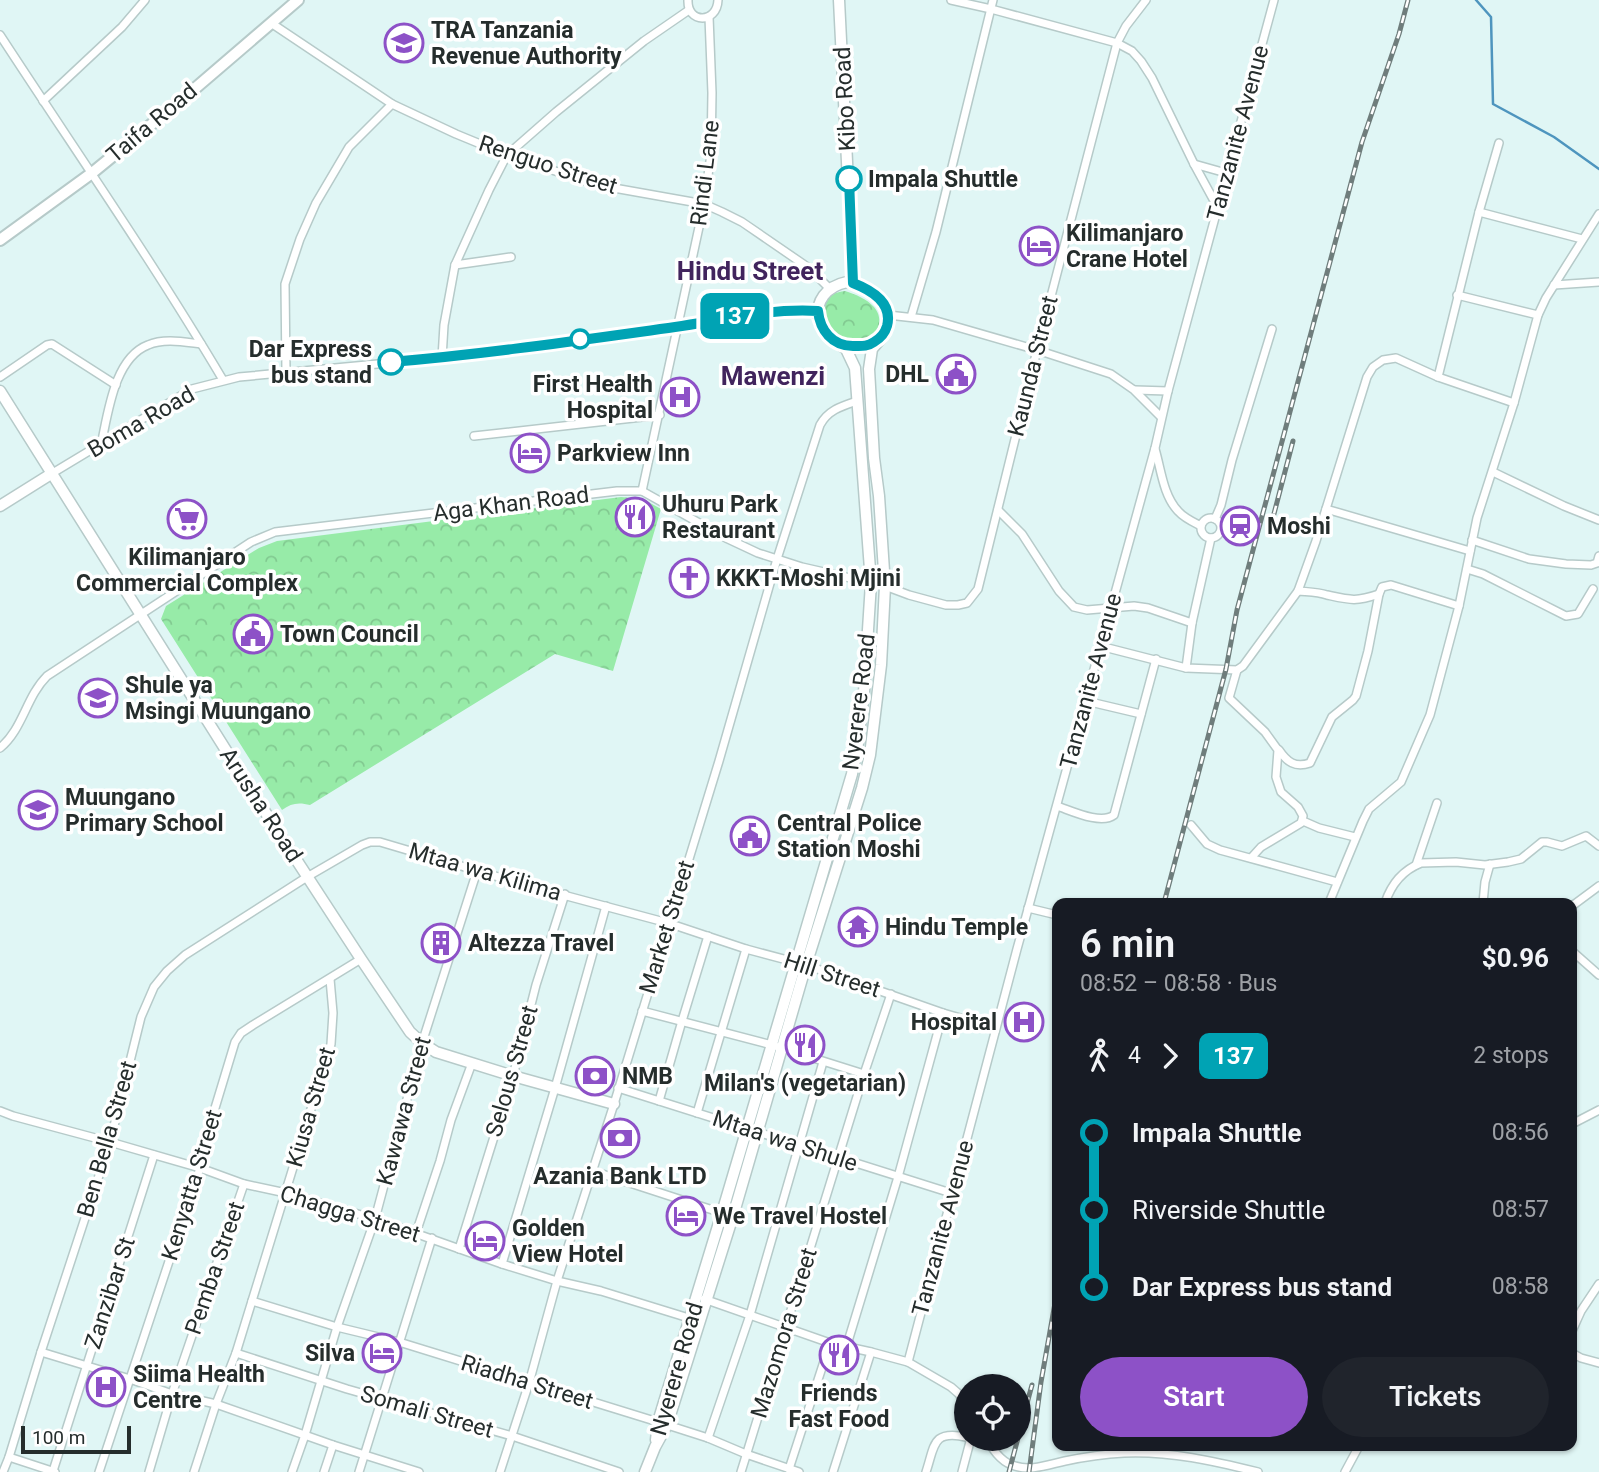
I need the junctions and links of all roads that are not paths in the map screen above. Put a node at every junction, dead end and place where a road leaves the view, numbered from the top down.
1 (145, 0) edge
2 (298, 0) edge
3 (688, 0) edge
4 (718, 0) edge
5 (839, 0) edge
6 (951, 0) edge
7 (1146, 0) edge
8 (1274, 0) edge
9 (992, 4) edge
10 (689, 10) junction
11 (709, 18) junction
12 (271, 23) junction
13 (0, 35) edge
14 (1117, 43) junction
15 (43, 101) junction
16 (393, 104) junction
17 (1499, 143) dead end
18 (507, 155) junction
19 (1194, 164) junction
20 (92, 173) junction
21 (1226, 173) junction
22 (704, 204) junction
23 (1218, 208) junction
24 (1479, 212) junction
25 (1599, 214) edge
26 (1582, 239) junction
27 (0, 240) edge
28 (511, 257) dead end
29 (455, 265) junction
30 (1599, 282) edge
31 (853, 283) junction
32 (1554, 285) junction
33 (830, 289) junction
34 (1457, 295) junction
35 (818, 311) junction
36 (888, 315) junction
37 (1538, 315) junction
38 (911, 317) junction
39 (679, 327) junction
40 (1272, 329) dead end
41 (882, 337) junction
42 (836, 342) junction
43 (201, 344) junction
44 (1037, 349) junction
45 (442, 358) junction
46 (286, 372) junction
47 (0, 377) edge
48 (1438, 377) junction
49 (223, 380) junction
50 (116, 385) junction
51 (1134, 390) junction
52 (0, 391) edge
53 (1168, 391) junction
54 (857, 401) junction
55 (1514, 403) junction
56 (660, 415) junction
57 (1161, 417) junction
58 (474, 436) dead end
59 (101, 445) junction
60 (1155, 448) junction
61 (1493, 472) junction
62 (51, 474) junction
63 (642, 491) junction
64 (0, 506) edge
65 (1326, 509) junction
66 (998, 510) junction
67 (1215, 519) junction
68 (1599, 520) edge
69 (1201, 526) junction
70 (1211, 538) junction
71 (1472, 540) junction
72 (1470, 551) junction
73 (1599, 556) edge
74 (777, 559) junction
75 (1467, 569) junction
76 (871, 583) junction
77 (885, 586) junction
78 (1593, 589) dead end
79 (1298, 591) junction
80 (1379, 594) junction
81 (1459, 606) junction
82 (1110, 608) junction
83 (141, 615) junction
84 (1192, 623) junction
85 (1100, 646) junction
86 (1156, 659) junction
87 (1186, 668) junction
88 (1237, 670) junction
89 (1086, 701) junction
90 (1142, 714) junction
91 (0, 748) edge
92 (1278, 750) junction
93 (1437, 803) dead end
94 (1057, 806) junction
95 (1303, 821) junction
96 (1191, 825) dead end
97 (1355, 837) junction
98 (1599, 846) edge
99 (1251, 858) junction
100 (1490, 864) junction
101 (1416, 865) junction
102 (477, 870) junction
103 (307, 877) junction
104 (1337, 882) junction
105 (1599, 886) edge
106 (565, 894) junction
107 (1331, 898) edge
108 (1387, 898) edge
109 (1483, 898) edge
110 (1577, 902) edge
111 (606, 906) junction
112 (1028, 908) junction
113 (1052, 914) edge
114 (668, 923) junction
115 (708, 936) junction
116 (746, 948) junction
117 (1577, 955) edge
118 (361, 959) junction
119 (801, 964) junction
120 (1599, 975) edge
121 (330, 979) junction
122 (891, 994) junction
123 (642, 1011) junction
124 (943, 1013) junction
125 (682, 1021) junction
126 (995, 1028) junction
127 (722, 1032) junction
128 (422, 1044) junction
129 (777, 1047) junction
130 (823, 1062) junction
131 (472, 1063) junction
132 (864, 1074) junction
133 (513, 1076) junction
134 (555, 1088) junction
135 (618, 1088) junction
136 (659, 1101) junction
137 (614, 1104) junction
138 (1599, 1110) edge
139 (0, 1111) edge
140 (697, 1113) junction
141 (1579, 1119) edge
142 (746, 1129) junction
143 (758, 1132) junction
144 (110, 1142) junction
145 (799, 1145) junction
146 (154, 1155) junction
147 (838, 1158) junction
148 (200, 1168) junction
149 (593, 1171) junction
150 (898, 1177) junction
151 (244, 1184) junction
152 (286, 1193) junction
153 (951, 1193) junction
154 (722, 1213) junction
155 (733, 1216) junction
156 (375, 1219) junction
157 (416, 1233) junction
158 (432, 1238) junction
159 (459, 1249) junction
160 (502, 1264) junction
161 (557, 1281) junction
162 (1599, 1284) edge
163 (701, 1298) junction
164 (252, 1301) junction
165 (750, 1315) junction
166 (695, 1319) junction
167 (1577, 1320) edge
168 (337, 1327) junction
169 (787, 1327) junction
170 (399, 1342) junction
171 (830, 1343) junction
172 (846, 1348) junction
173 (41, 1352) junction
174 (871, 1352) junction
175 (236, 1353) junction
176 (1577, 1356) edge
177 (908, 1362) junction
178 (1599, 1363) edge
179 (86, 1366) junction
180 (130, 1379) junction
181 (321, 1379) junction
182 (529, 1383) junction
183 (954, 1390) edge
184 (172, 1394) junction
185 (381, 1398) junction
186 (216, 1404) junction
187 (662, 1423) junction
188 (954, 1434) edge
189 (305, 1435) junction
190 (512, 1437) junction
191 (708, 1438) junction
192 (333, 1445) junction
193 (968, 1451) edge
194 (994, 1451) edge
195 (1190, 1451) edge
196 (1356, 1451) edge
197 (746, 1454) junction
198 (365, 1455) junction
199 (9, 1457) junction
200 (1192, 1457) junction
201 (789, 1469) junction
202 (55, 1471) edge
203 (3, 1472) edge
204 (99, 1472) edge
205 (149, 1472) edge
206 (194, 1472) edge
207 (292, 1472) edge
208 (324, 1472) edge
209 (359, 1472) edge
210 (419, 1472) edge
211 (500, 1472) edge
212 (619, 1472) edge
213 (645, 1472) edge
214 (741, 1472) edge
215 (799, 1472) edge
216 (833, 1472) edge
217 (926, 1472) edge
218 (962, 1472) edge
219 (1258, 1472) edge
220 (1345, 1472) edge

1 - 15 street
2 - 12 highway, Taifa Road
3 - 10 street
4 - 11 street
5 - 31 main road, Kibo Road
6 - 9 street
7 - 14 street, Kaunda Street
8 - 21 street, Tanzanite Avenue
9 - 14 street
9 - 38 street
10 - 11 street
10 - 18 street
11 - 22 street, Rindi Lane
12 - 16 street, Renguo Street
12 - 20 highway, Taifa Road
13 - 15 street
14 - 19 street
14 - 44 street, Kaunda Street
15 - 20 street
16 - 18 street, Renguo Street
16 - 46 street
17 - 24 street
18 - 22 street, Renguo Street
18 - 29 street
19 - 21 street
19 - 23 street
20 - 27 highway, Taifa Road
20 - 43 street
21 - 23 street, Tanzanite Avenue
22 - 33 street, Renguo Street
22 - 39 street, Rindi Lane
23 - 53 street, Tanzanite Avenue
24 - 26 street
24 - 34 street
25 - 26 street
26 - 32 street
28 - 29 street
29 - 45 street
30 - 32 street
31 - 33 main road
31 - 36 main road
32 - 37 street
33 - 35 main road
34 - 37 street
34 - 48 street
35 - 39 street, Boma Road
35 - 42 main road
36 - 38 street
36 - 41 main road
37 - 55 street
38 - 44 street
39 - 45 street, Boma Road
39 - 56 street, Rindi Lane
40 - 67 street
41 - 42 main road
41 - 77 main road, Nyerere Road
42 - 54 main road, Nyerere Road
43 - 49 street
43 - 50 street
44 - 51 street
44 - 66 street, Kaunda Street
45 - 46 street, Boma Road
46 - 49 street, Boma Road
47 - 50 street
48 - 55 street
48 - 65 street
49 - 59 street, Boma Road
50 - 59 street
51 - 53 street
51 - 57 street
52 - 62 main road, Arusha Road
53 - 57 street, Tanzanite Avenue
54 - 74 street, Market Street
54 - 76 main road, Nyerere Road
55 - 61 street
56 - 58 street
56 - 63 street, Rindi Lane
57 - 60 street, Tanzanite Avenue
59 - 62 street, Boma Road
60 - 69 street
60 - 82 street, Tanzanite Avenue
61 - 68 street
61 - 71 street
62 - 64 main road
62 - 83 main road, Arusha Road
63 - 74 street
63 - 83 street, Aga Khan Road
65 - 72 street
65 - 79 street
66 - 77 street, Kaunda Street
66 - 82 street
67 - 69 street
67 - 70 street
69 - 70 street
70 - 84 street
71 - 72 street
71 - 73 street
72 - 75 street
74 - 76 street
74 - 114 street, Market Street
75 - 78 street
75 - 81 street
76 - 77 street
76 - 119 main road, Nyerere Road
77 - 119 main road, Nyerere Road
79 - 80 street
79 - 88 street
80 - 81 street
80 - 92 street
81 - 97 street
82 - 84 street
82 - 85 street, Tanzanite Avenue
83 - 91 street, Aga Khan Road
83 - 103 main road, Arusha Road
84 - 87 street
85 - 86 street
85 - 89 street, Tanzanite Avenue
86 - 87 street
86 - 90 street
87 - 88 street
88 - 92 street
89 - 90 street
89 - 94 street, Tanzanite Avenue
90 - 94 street
92 - 95 street
93 - 101 street
94 - 112 street, Tanzanite Avenue
95 - 97 street
95 - 99 street
96 - 99 street
97 - 104 street
98 - 100 street
99 - 104 street
100 - 101 street
100 - 109 street
101 - 108 street
102 - 103 street, Mtaa wa Kilima
102 - 106 street, Mtaa wa Kilima
102 - 128 street, Kawawa Street
103 - 118 main road, Arusha Road
103 - 144 street, Ben Bella Street
104 - 107 street
105 - 110 street
106 - 111 street, Mtaa wa Kilima
106 - 133 street, Selous Street
111 - 114 street, Mtaa wa Kilima
111 - 134 street
112 - 113 street
112 - 126 street, Tanzanite Avenue
114 - 115 street, Hill Street
114 - 123 street, Market Street
115 - 116 street, Hill Street
115 - 125 street
116 - 119 street, Hill Street
116 - 127 street
117 - 120 street
118 - 121 street, Kenyatta Street
118 - 128 main road, Arusha Road
119 - 122 street, Hill Street
119 - 129 main road, Nyerere Road
121 - 148 street, Kenyatta Street
121 - 152 street, Kiusa Street
122 - 124 street, Hill Street
122 - 132 street, Mazomora Street
123 - 125 street
123 - 135 street, Market Street
124 - 126 street, Hill Street
124 - 150 street
125 - 127 street
125 - 136 street
126 - 153 street, Tanzanite Avenue
127 - 129 street
127 - 140 street
128 - 131 main road, Arusha Road
128 - 156 street, Kawawa Street
129 - 130 street
129 - 142 main road, Nyerere Road
129 - 143 main road, Nyerere Road
130 - 132 street
130 - 145 street
131 - 133 main road, Arusha Road
131 - 157 street
132 - 147 street, Mazomora Street
133 - 134 main road, Arusha Road
133 - 159 street, Selous Street
134 - 137 main road, Arusha Road
134 - 160 street
135 - 136 street, Mtaa wa Shule
135 - 137 street, Market Street
136 - 140 street, Mtaa wa Shule
137 - 149 street, Market Street
138 - 141 street
139 - 144 street, Chagga Street
140 - 142 street, Mtaa wa Shule
142 - 143 street, Mtaa wa Shule
142 - 154 main road, Nyerere Road
143 - 145 street, Mtaa wa Shule
143 - 155 main road, Nyerere Road
144 - 146 street, Chagga Street
144 - 173 street, Ben Bella Street
145 - 147 street, Mtaa wa Shule
145 - 165 street
146 - 148 street, Chagga Street
146 - 179 street, Zanzibar St
147 - 150 street, Mtaa wa Shule
147 - 169 street, Mazomora Street
148 - 151 street, Chagga Street
148 - 180 street, Kenyatta Street
149 - 154 street
149 - 161 street, Market Street
150 - 153 street, Mtaa wa Shule
150 - 172 street
151 - 152 street, Chagga Street
151 - 184 street, Pemba Street
152 - 156 street, Chagga Street
152 - 164 street, Kiusa Street
153 - 177 street, Tanzanite Avenue
154 - 155 street
154 - 163 main road, Nyerere Road
155 - 163 main road, Nyerere Road
156 - 157 street, Chagga Street
156 - 168 street, Kawawa Street
157 - 158 street, Chagga Street
158 - 159 street, Chagga Street
158 - 170 street
159 - 160 street, Chagga Street
160 - 161 street, Chagga Street
161 - 166 street, Chagga Street
161 - 182 street, Market Street
162 - 167 street
163 - 165 street
163 - 166 main road, Nyerere Road
164 - 168 street, Riadha Street
164 - 175 street, Kiusa Street
165 - 169 street
165 - 191 street
166 - 187 main road, Nyerere Road
168 - 170 street, Riadha Street
168 - 181 street, Kawawa Street
169 - 171 street
169 - 197 street, Mazomora Street
170 - 182 street, Riadha Street
170 - 185 street
171 - 172 street
171 - 201 street
172 - 174 street
173 - 179 street
173 - 199 street, Ben Bella Street
174 - 177 street
174 - 216 street
175 - 181 street, Somali Street
175 - 186 street, Kiusa Street
176 - 178 street
177 - 183 street
179 - 180 street
179 - 202 street, Zanzibar St
180 - 184 street
180 - 204 street, Kenyatta Street
181 - 185 street, Somali Street
181 - 189 street, Kawawa Street
182 - 187 street, Riadha Street
182 - 190 street, Market Street
184 - 186 street
184 - 205 street, Pemba Street
185 - 190 street, Somali Street
185 - 198 street
186 - 189 street
186 - 206 street, Kiusa Street
187 - 191 street, Riadha Street
187 - 213 main road, Nyerere Road
188 - 217 street
189 - 192 street
189 - 207 street, Kawawa Street
190 - 211 street, Market Street
190 - 212 street, Somali Street
191 - 197 street, Riadha Street
192 - 198 street
192 - 208 street
193 - 218 street
194 - 200 street
195 - 200 street
196 - 220 street
197 - 201 street, Riadha Street
197 - 214 street, Mazomora Street
198 - 209 street
198 - 210 street
199 - 202 street
199 - 203 street, Ben Bella Street
200 - 219 street
201 - 215 street, Riadha Street

